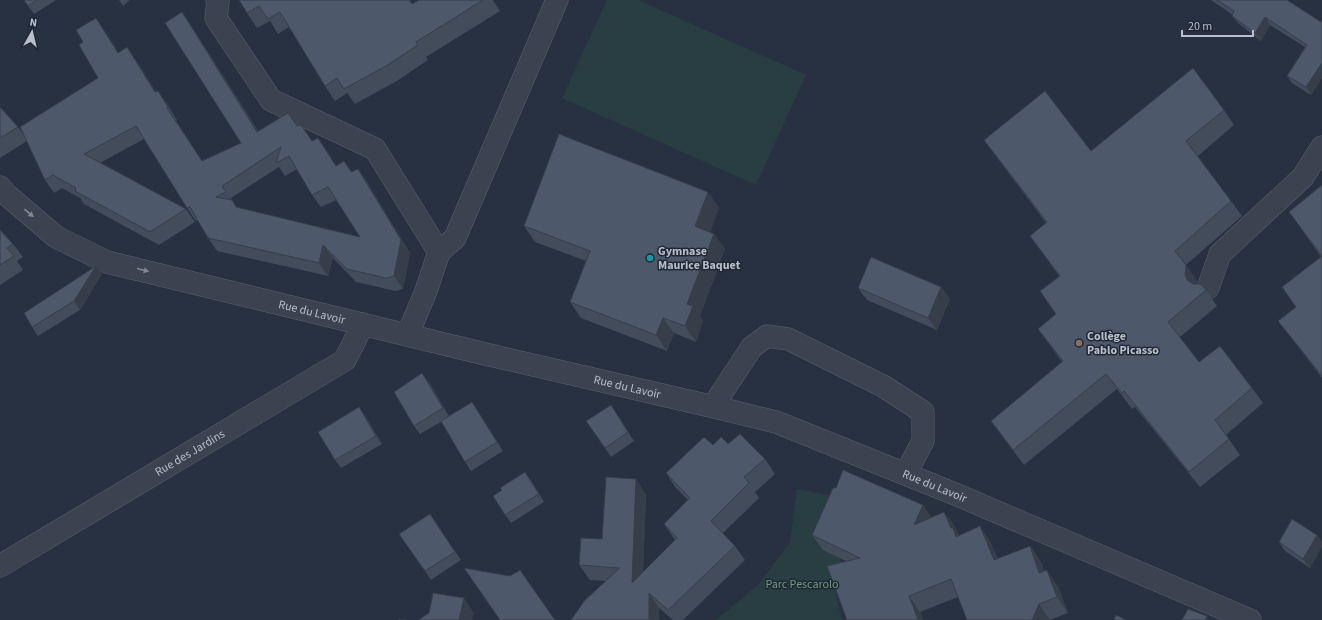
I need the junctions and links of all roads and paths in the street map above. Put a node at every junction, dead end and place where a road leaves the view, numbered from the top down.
1 (216, 0) edge
2 (557, 0) edge
3 (1322, 147) edge
4 (0, 187) edge
5 (439, 252) junction
6 (1208, 288) dead end
7 (363, 324) junction
8 (408, 334) junction
9 (713, 406) junction
10 (906, 473) junction
11 (0, 566) edge
12 (1250, 620) edge

1 - 5 street
2 - 5 street
3 - 6 street
4 -> 7 street, Rue du Lavoir
5 - 8 street
7 - 8 street, Rue du Lavoir
7 - 11 street, Rue des Jardins
8 - 9 street, Rue du Lavoir
9 - 10 street, Rue du Lavoir
9 - 10 street
10 - 12 street, Rue du Lavoir

